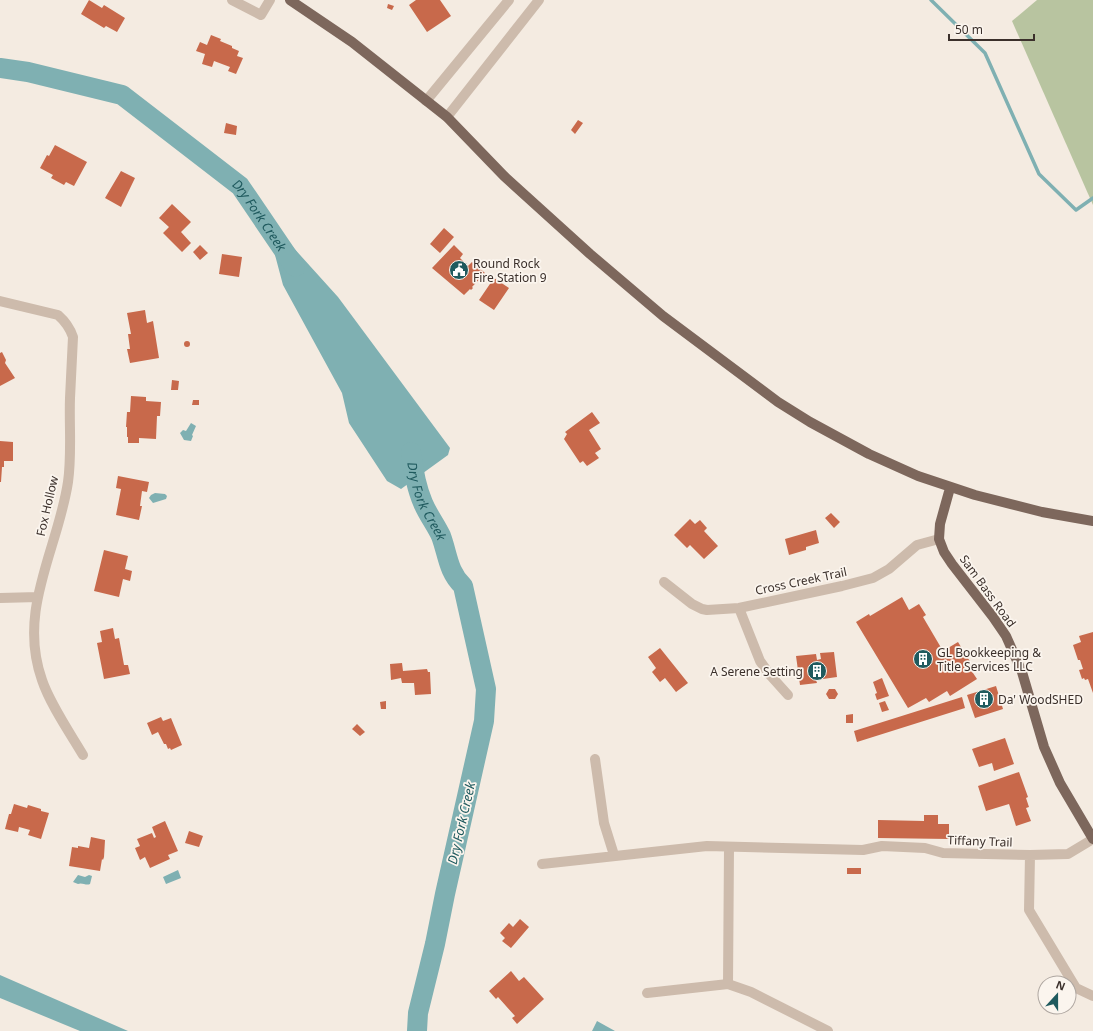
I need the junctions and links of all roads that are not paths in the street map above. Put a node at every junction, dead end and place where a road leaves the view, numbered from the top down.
1 (232, 0) edge
2 (270, 0) edge
3 (290, 0) edge
4 (509, 0) edge
5 (539, 0) edge
6 (426, 101) junction
7 (447, 117) junction
8 (0, 301) edge
9 (950, 488) junction
10 (1093, 521) edge
11 (939, 539) junction
12 (664, 582) dead end
13 (38, 597) junction
14 (0, 598) edge
15 (739, 608) junction
16 (788, 695) dead end
17 (83, 755) dead end
18 (595, 759) dead end
19 (1093, 839) edge
20 (730, 848) junction
21 (614, 855) junction
22 (1030, 855) junction
23 (542, 864) dead end
24 (728, 984) junction
25 (646, 993) dead end
26 (1093, 996) edge
27 (828, 1031) edge

1 - 2 street
3 - 6 main road
4 - 6 street
5 - 7 street
6 - 7 main road
7 - 9 main road
8 - 13 street, Fox Hollow
9 - 10 main road
9 - 11 main road
11 - 15 street, Cross Creek Trail
11 - 19 main road, Sam Bass Road
12 - 15 street, Cross Creek Trail
13 - 14 street
13 - 17 street, Fox Hollow
15 - 16 street
18 - 21 street
19 - 22 street, Tiffany Trail
20 - 21 street, Tiffany Trail
20 - 22 street, Tiffany Trail
20 - 24 street
21 - 23 street, Tiffany Trail
22 - 26 street
24 - 25 street
24 - 27 street

